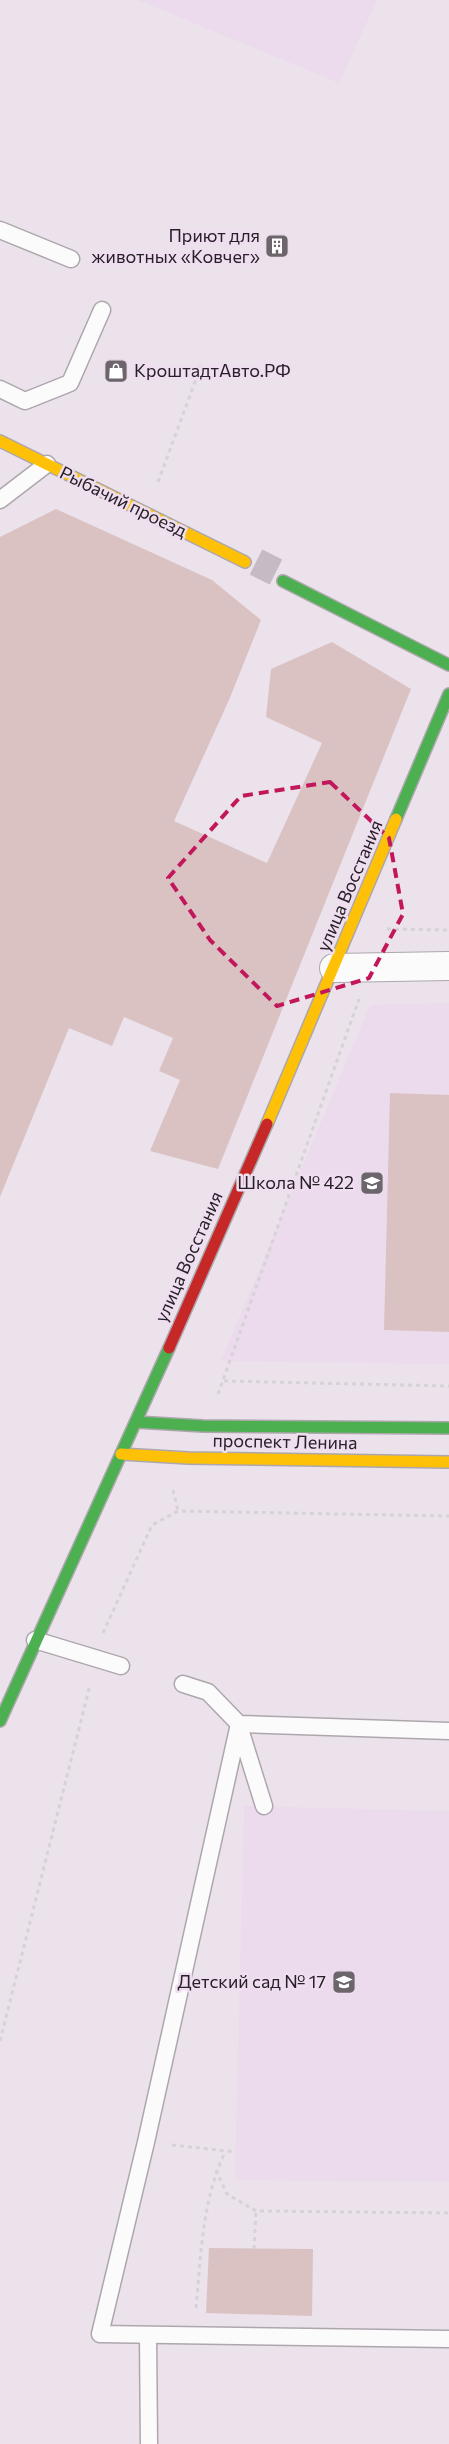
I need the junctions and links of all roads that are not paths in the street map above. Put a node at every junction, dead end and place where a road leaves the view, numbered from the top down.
1 (0, 230) edge
2 (71, 259) dead end
3 (102, 310) dead end
4 (0, 389) edge
5 (0, 441) edge
6 (46, 464) junction
7 (0, 500) edge
8 (449, 665) edge
9 (449, 694) edge
10 (449, 966) edge
11 (334, 968) junction
12 (136, 1422) junction
13 (449, 1428) edge
14 (121, 1454) junction
15 (449, 1462) edge
16 (35, 1640) junction
17 (121, 1666) dead end
18 (183, 1684) dead end
19 (2, 1710) edge
20 (239, 1724) junction
21 (449, 1731) edge
22 (264, 1806) dead end
23 (148, 2336) junction
24 (449, 2339) edge
25 (148, 2444) edge

1 - 2 lane
3 - 4 lane
5 - 6 street, Рыбачий проезд
6 - 7 lane
6 - 8 street, Рыбачий проезд
9 - 11 street, улица Восстания
10 - 11 street
11 - 12 street, улица Восстания
12 - 13 street, проспект Ленина
12 - 14 street, улица Восстания
14 - 15 street, проспект Ленина
14 - 16 street, улица Восстания
16 - 17 lane
16 - 19 street, улица Восстания
18 - 20 lane
20 - 21 lane
20 - 22 lane
20 - 23 lane
23 - 24 lane
23 - 25 lane

